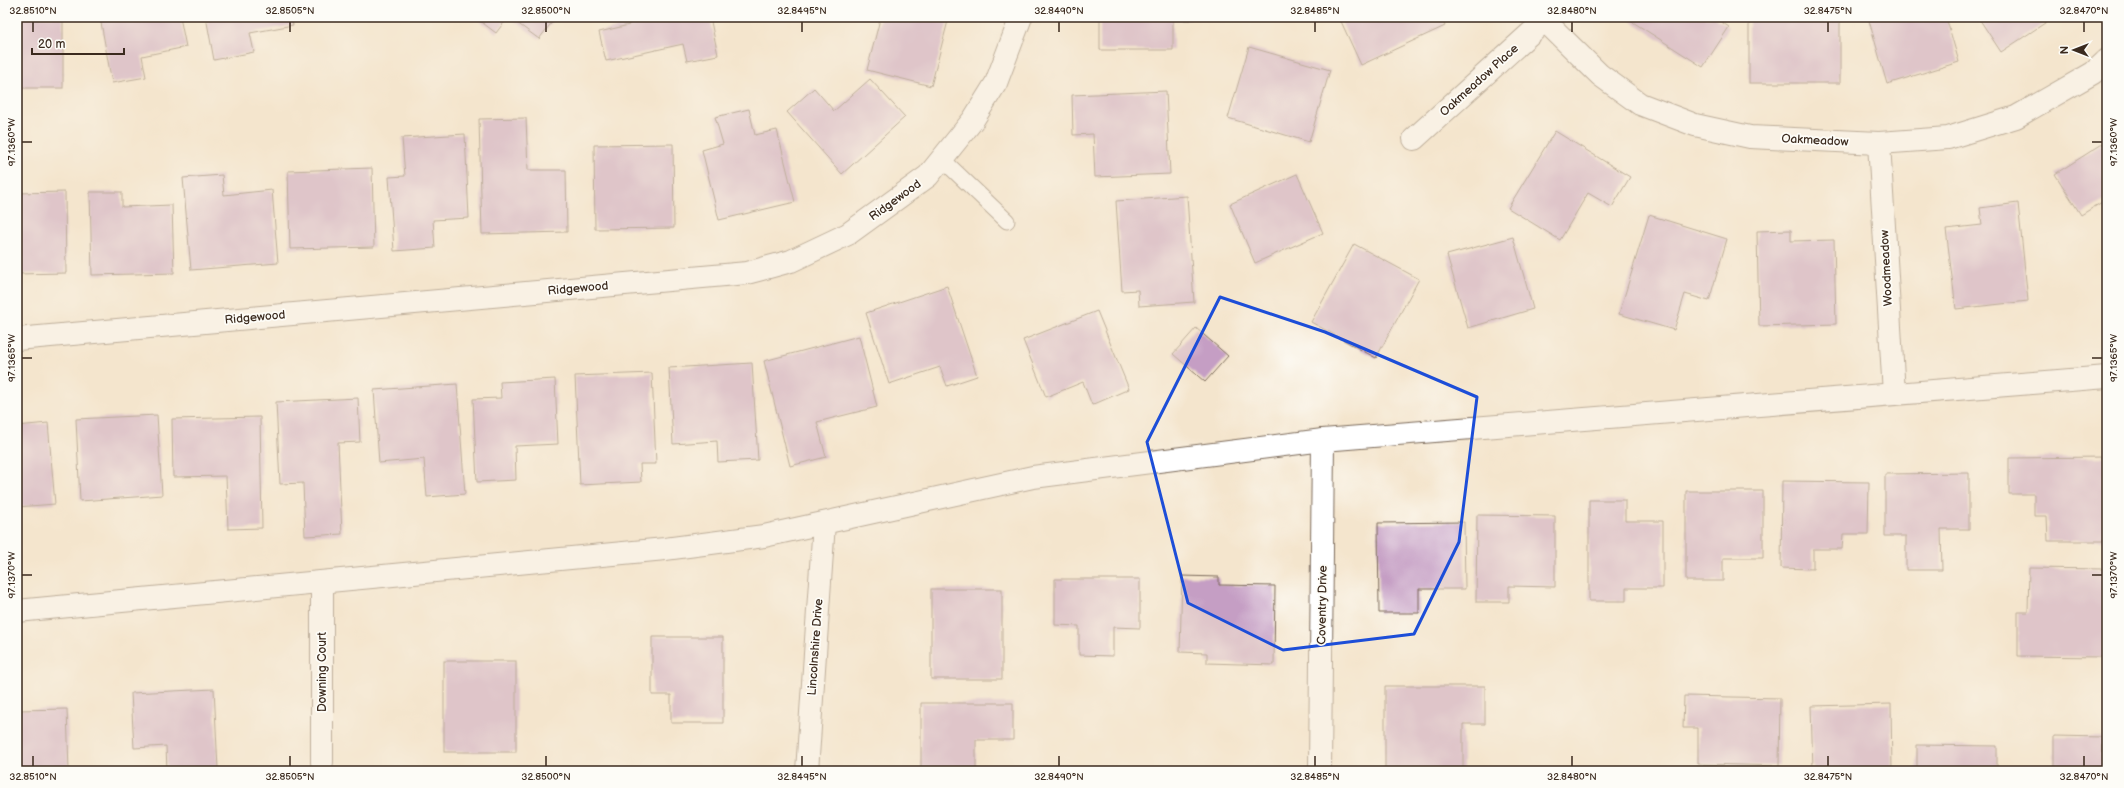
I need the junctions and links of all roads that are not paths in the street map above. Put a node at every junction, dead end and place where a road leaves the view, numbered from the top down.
1 (1021, 17) edge
2 (1543, 19) edge
3 (2107, 60) edge
4 (1414, 139) dead end
5 (1879, 143) junction
6 (942, 159) junction
7 (1007, 221) dead end
8 (17, 339) edge
9 (2107, 376) edge
10 (1894, 394) junction
11 (1323, 440) junction
12 (824, 523) junction
13 (322, 582) junction
14 (17, 611) edge
15 (322, 762) dead end
16 (807, 771) edge
17 (1320, 771) edge

1 - 6 street, Ridgewood
2 - 4 street, Oakmeadow Place
2 - 5 street, Oakmeadow
3 - 5 street, Oakmeadow
5 - 10 street, Woodmeadow
6 - 7 lane
6 - 8 street, Ridgewood
9 - 10 street
10 - 11 street
11 - 12 street
11 - 17 street, Coventry Drive
12 - 13 street
12 - 16 street, Lincolnshire Drive
13 - 14 street
13 - 15 street, Downing Court

